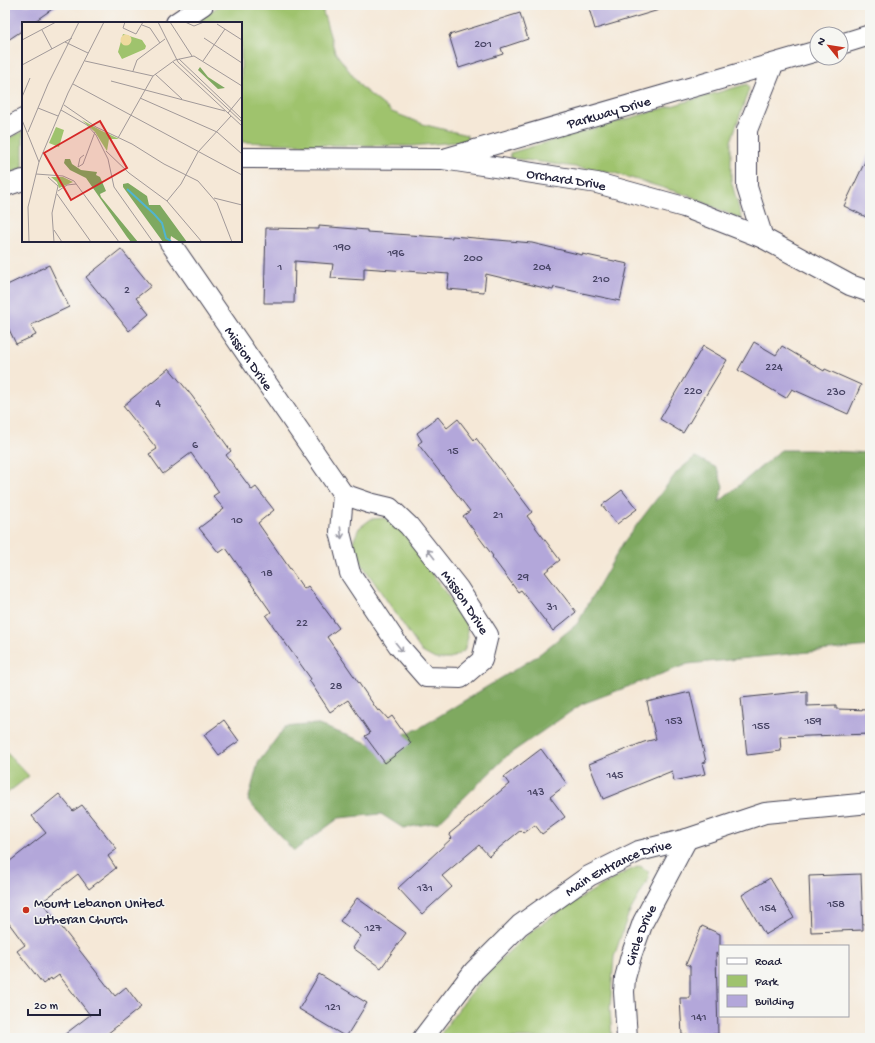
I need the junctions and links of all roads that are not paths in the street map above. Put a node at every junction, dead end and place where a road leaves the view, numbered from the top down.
1 (203, 5) edge
2 (178, 22) edge
3 (870, 35) edge
4 (849, 42) edge
5 (809, 54) edge
6 (773, 65) junction
7 (22, 120) edge
8 (5, 129) edge
9 (242, 158) edge
10 (443, 159) junction
11 (22, 180) edge
12 (5, 186) edge
13 (763, 238) junction
14 (170, 242) edge
15 (870, 292) edge
16 (344, 494) junction
17 (870, 803) edge
18 (687, 839) junction
19 (423, 1038) edge
20 (627, 1038) edge

1 - 2 street
3 - 4 street
5 - 6 street, Parkway Drive
6 - 10 street, Parkway Drive
6 - 13 street
7 - 8 street
9 - 10 street, Orchard Drive
10 - 13 street, Orchard Drive
11 - 12 street
13 - 15 street, Orchard Drive
14 - 16 street, Mission Drive
16 -> 16 street, Mission Drive
17 - 18 street, Main Entrance Drive
18 - 19 street, Main Entrance Drive
18 - 20 street, Circle Drive

